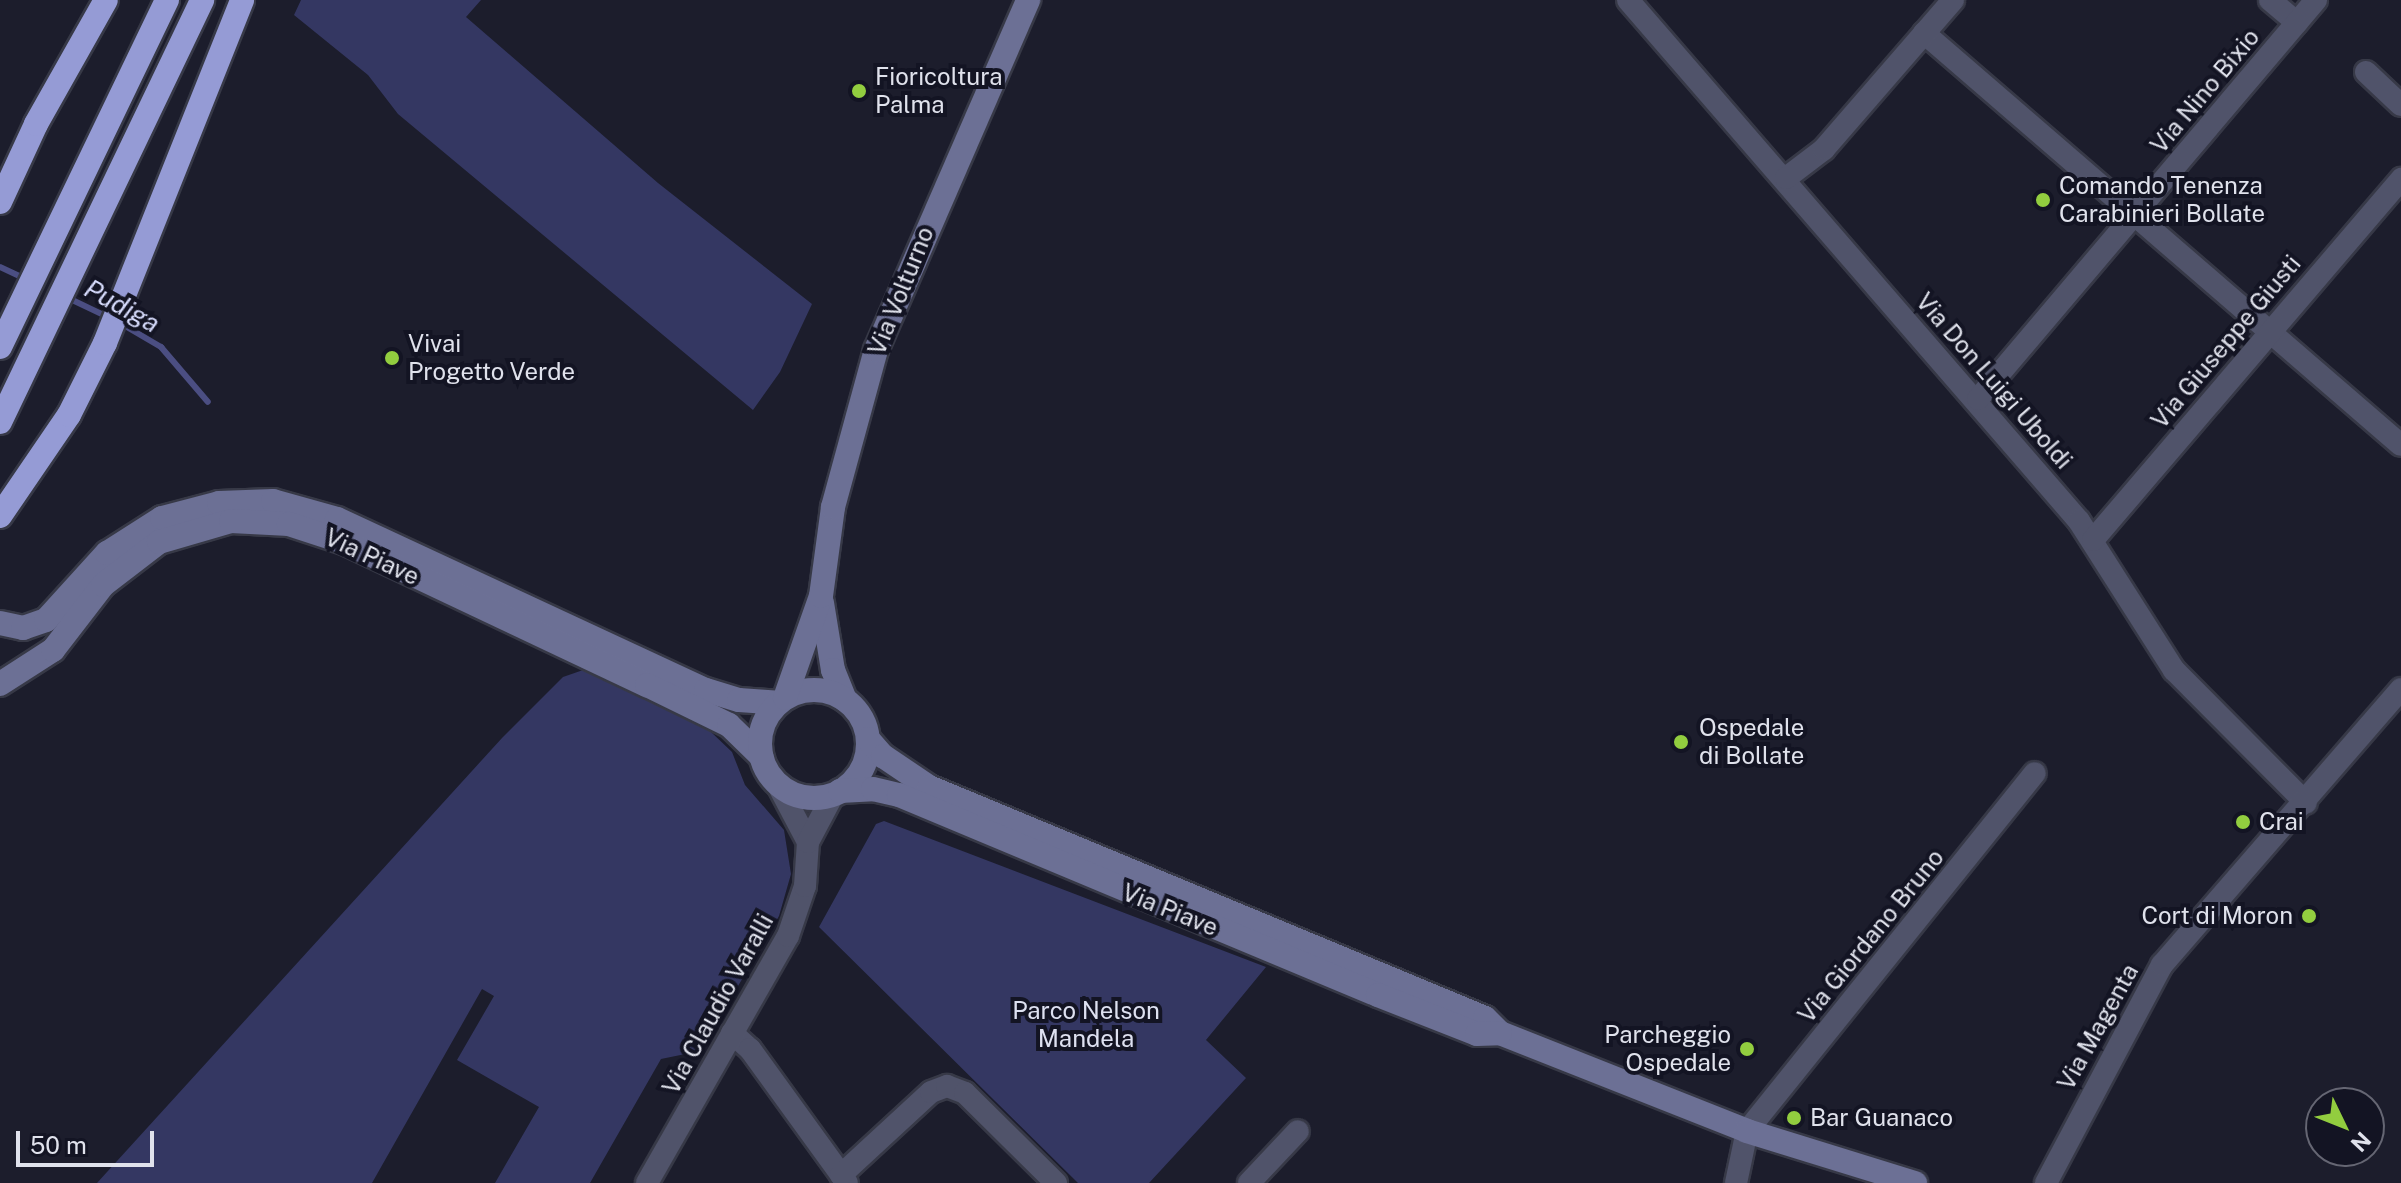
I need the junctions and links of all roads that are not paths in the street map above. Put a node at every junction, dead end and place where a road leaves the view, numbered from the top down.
1 (106, 0) edge
2 (167, 0) edge
3 (202, 0) edge
4 (242, 0) edge
5 (1028, 0) edge
6 (1628, 0) edge
7 (1953, 0) edge
8 (2270, 0) edge
9 (2316, 0) edge
10 (2297, 23) junction
11 (1924, 33) junction
12 (2366, 72) dead end
13 (2401, 105) edge
14 (1786, 178) junction
15 (2401, 179) edge
16 (0, 202) edge
17 (2134, 214) junction
18 (2269, 330) junction
19 (0, 347) edge
20 (1978, 399) junction
21 (0, 422) edge
22 (2401, 445) edge
23 (0, 516) edge
24 (2093, 540) junction
25 (821, 596) junction
26 (0, 623) edge
27 (0, 684) edge
28 (2401, 689) edge
29 (782, 700) junction
30 (845, 700) junction
31 (868, 739) junction
32 (761, 756) junction
33 (2035, 773) dead end
34 (778, 785) junction
35 (837, 793) junction
36 (2306, 803) junction
37 (808, 842) junction
38 (732, 1033) junction
39 (1500, 1033) junction
40 (1298, 1131) dead end
41 (1747, 1131) junction
42 (844, 1179) edge
43 (647, 1183) edge
44 (1056, 1183) edge
45 (1249, 1183) edge
46 (1736, 1183) edge
47 (1874, 1183) edge
48 (1915, 1183) edge
49 (2046, 1183) edge

1 - 16 highway
2 - 19 highway
3 - 21 highway
4 - 23 highway
5 - 25 street, Via Volturno
6 - 14 street, Via Don Luigi Uboldi
7 - 11 street
8 - 10 street
9 - 10 street, Via Nino Bixio
10 - 17 street, Via Nino Bixio
11 - 14 street
11 - 17 street
12 - 13 street
14 - 20 street, Via Don Luigi Uboldi
15 - 18 street, Via Giuseppe Giusti
17 - 18 street
17 - 20 street, Via Nino Bixio
18 - 22 street
18 - 24 street, Via Giuseppe Giusti
20 - 24 street, Via Don Luigi Uboldi
24 - 36 street, Via Don Luigi Uboldi
25 - 29 street, Via Volturno
25 - 30 street, Via Volturno
26 - 29 street, Via Piave
27 - 32 street, Via Piave
28 - 36 street, Via Magenta
29 - 30 street
29 - 32 street
30 - 31 street
31 - 35 street
31 - 39 street, Via Piave
32 - 34 street
33 - 41 street, Via Giordano Bruno
34 - 35 street
34 - 37 street
35 - 37 street, Via Claudio Varalli
35 - 39 street, Via Piave
36 - 49 street, Via Magenta
37 - 38 street, Via Claudio Varalli
38 - 42 street
38 - 43 street, Via Claudio Varalli
39 - 41 street, Via Piave
40 - 45 street
41 - 46 street
41 - 47 street, Via Piave
41 - 48 street, Via Piave
42 - 44 street

